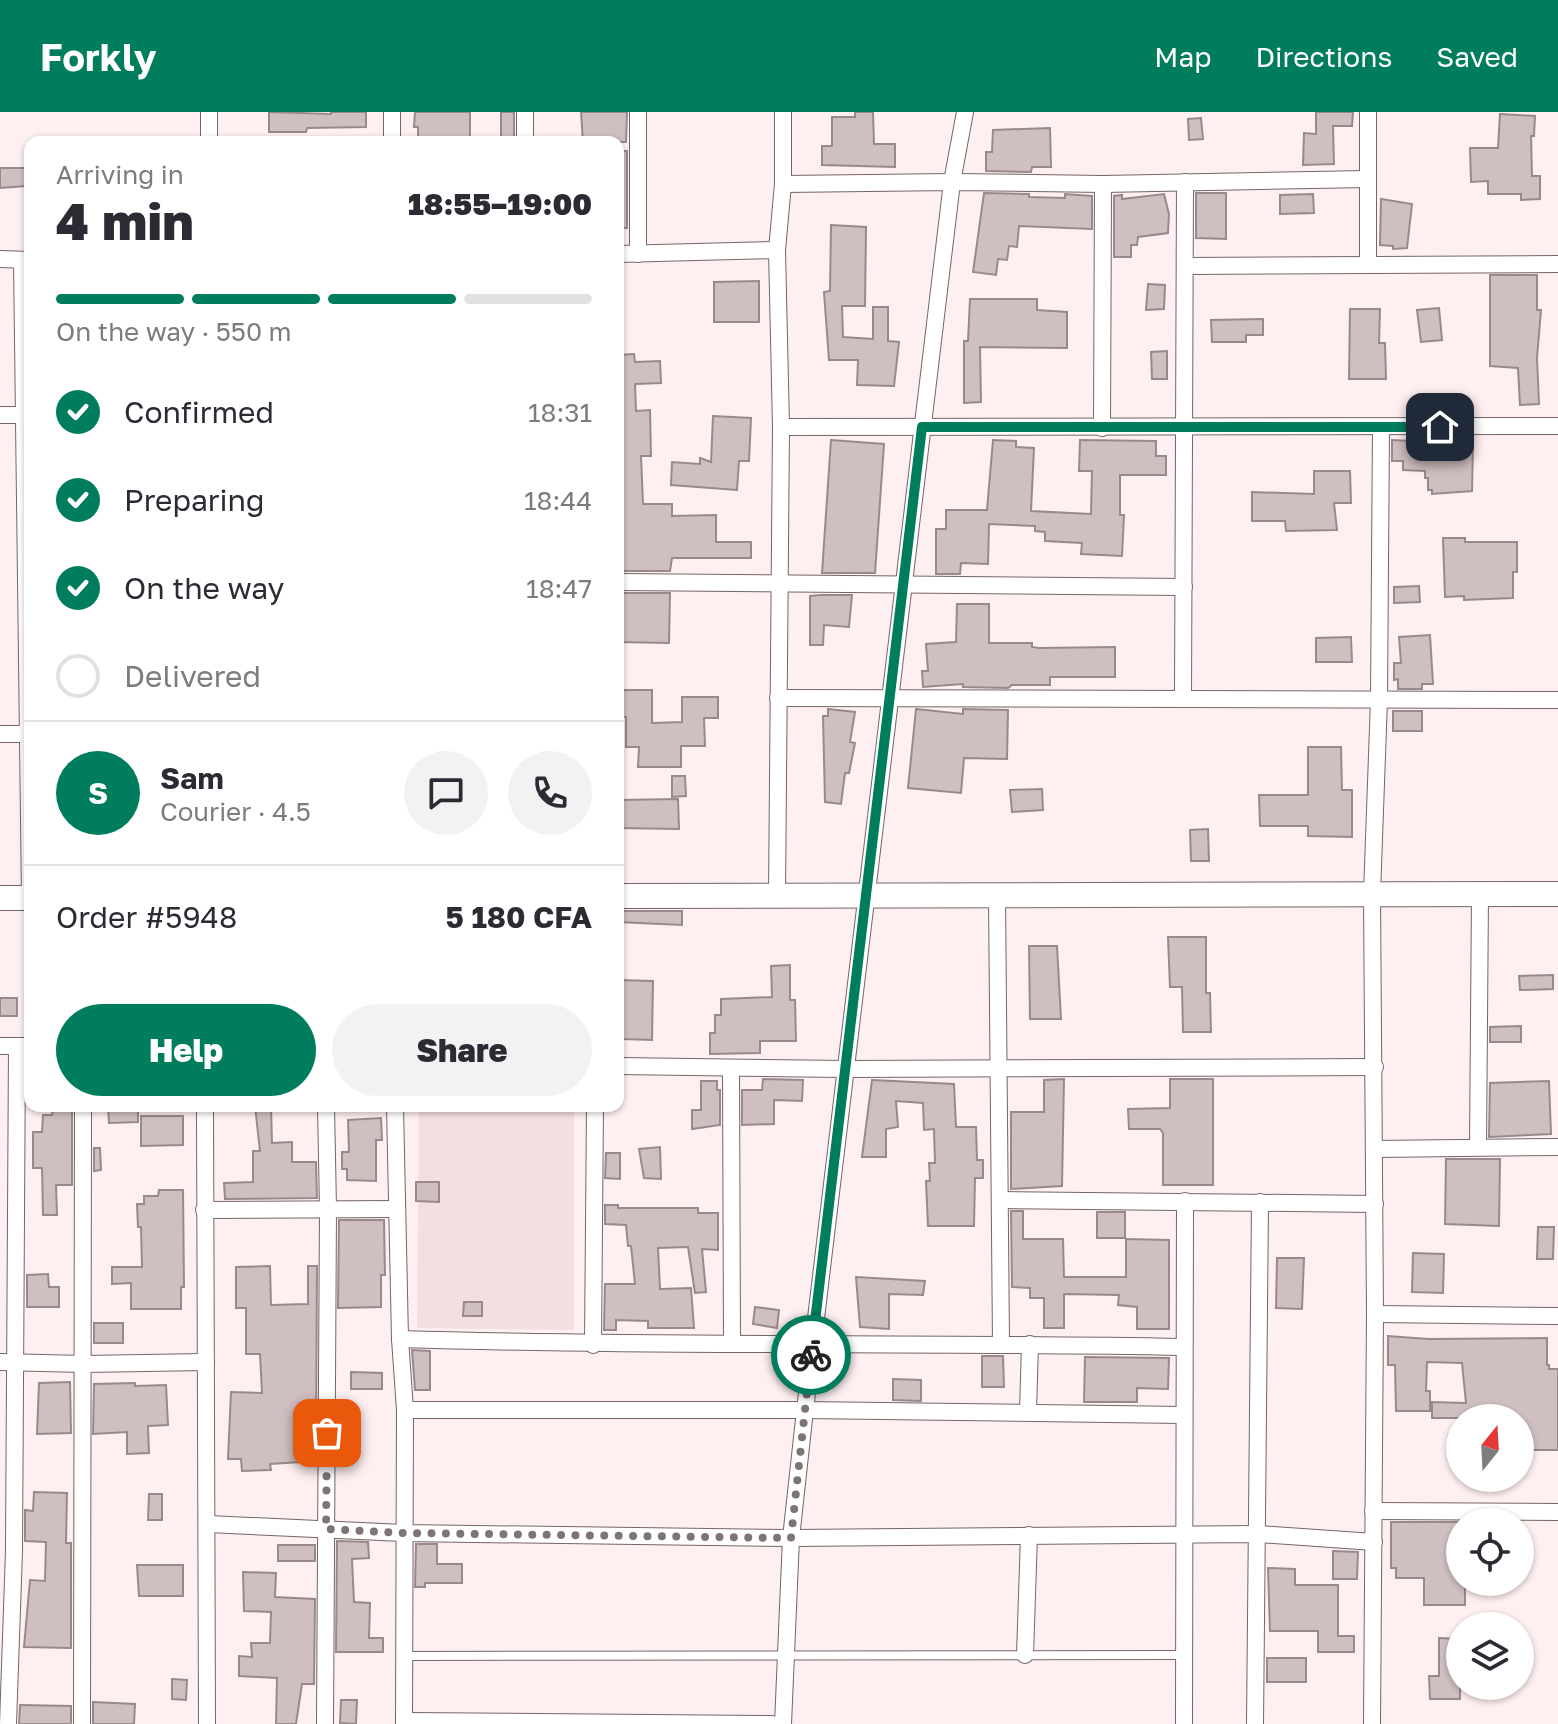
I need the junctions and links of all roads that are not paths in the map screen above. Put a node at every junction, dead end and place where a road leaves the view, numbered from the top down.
1 (209, 112) edge
2 (392, 112) edge
3 (525, 112) edge
4 (638, 112) edge
5 (783, 112) edge
6 (965, 112) edge
7 (1368, 112) edge
8 (209, 136) edge
9 (392, 136) edge
10 (525, 136) edge
11 (1367, 179) junction
12 (952, 182) junction
13 (1185, 182) junction
14 (783, 184) junction
15 (1103, 184) junction
16 (777, 250) junction
17 (624, 254) edge
18 (638, 254) junction
19 (0, 259) edge
20 (24, 260) edge
21 (1558, 264) edge
22 (1368, 265) junction
23 (1185, 266) junction
24 (0, 415) edge
25 (24, 415) edge
26 (1558, 426) edge
27 (781, 427) junction
28 (922, 427) junction
29 (1381, 427) junction
30 (1102, 428) junction
31 (1185, 428) junction
32 (624, 582) edge
33 (779, 584) junction
34 (903, 585) junction
35 (1184, 587) junction
36 (890, 697) junction
37 (778, 698) junction
38 (1183, 699) junction
39 (1379, 700) junction
40 (1558, 700) edge
41 (0, 734) edge
42 (24, 734) edge
43 (1372, 894) junction
44 (1480, 894) junction
45 (1558, 894) edge
46 (997, 895) junction
47 (624, 896) edge
48 (777, 896) junction
49 (867, 896) junction
50 (0, 898) edge
51 (24, 898) edge
52 (0, 1046) edge
53 (24, 1046) edge
54 (624, 1066) edge
55 (1375, 1067) junction
56 (731, 1068) junction
57 (845, 1069) junction
58 (1001, 1069) junction
59 (83, 1112) edge
60 (205, 1112) edge
61 (326, 1112) edge
62 (395, 1112) edge
63 (595, 1112) edge
64 (1478, 1147) junction
65 (1558, 1147) edge
66 (1375, 1149) junction
67 (1002, 1200) junction
68 (1185, 1201) junction
69 (1260, 1202) junction
70 (1375, 1204) junction
71 (7, 1207) edge
72 (328, 1209) junction
73 (397, 1209) junction
74 (204, 1210) junction
75 (1375, 1314) junction
76 (1558, 1316) edge
77 (400, 1339) junction
78 (732, 1342) junction
79 (812, 1343) junction
80 (1001, 1344) junction
81 (1030, 1344) junction
82 (593, 1345) junction
83 (1183, 1347) junction
84 (7, 1362) edge
85 (206, 1362) junction
86 (84, 1364) junction
87 (405, 1410) junction
88 (805, 1410) junction
89 (1028, 1412) junction
90 (1183, 1415) junction
91 (1373, 1511) junction
92 (1558, 1512) edge
93 (208, 1524) junction
94 (326, 1529) junction
95 (403, 1533) junction
96 (1259, 1534) junction
97 (1029, 1535) junction
98 (1184, 1535) junction
99 (791, 1538) junction
100 (1374, 1542) junction
101 (7, 1550) edge
102 (1025, 1655) junction
103 (1185, 1655) junction
104 (404, 1656) junction
105 (785, 1656) junction
106 (5, 1674) edge
107 (404, 1722) edge
108 (8, 1724) edge
109 (82, 1724) edge
110 (207, 1724) edge
111 (325, 1724) edge
112 (772, 1724) edge
113 (783, 1724) edge
114 (1184, 1724) edge
115 (1255, 1724) edge
116 (1372, 1724) edge

1 - 8 street
2 - 9 street
3 - 10 street
4 - 18 street
5 - 14 street
6 - 12 street
7 - 11 street
11 - 13 street
11 - 22 street
12 - 14 street
12 - 15 street
12 - 28 street
13 - 15 street
13 - 23 street
14 - 16 street
15 - 30 street
16 - 18 street
16 - 27 street
17 - 18 street
19 - 20 street
21 - 22 street
22 - 23 street
23 - 31 street
24 - 25 street
26 - 29 street
27 - 28 street
27 - 33 street
28 - 30 street
28 - 34 street
29 - 31 street
29 - 39 street
30 - 31 street
31 - 35 street
32 - 33 street
33 - 34 street
33 - 37 street
34 - 35 street
34 - 36 street
35 - 38 street
36 - 37 street
36 - 38 street
36 - 49 street
37 - 48 street
38 - 39 street
39 - 40 street
39 - 43 street
41 - 42 street
43 - 44 street
43 - 46 street
43 - 55 street
44 - 45 street
44 - 64 street
46 - 49 street
46 - 58 street
47 - 48 street
48 - 49 street
49 - 57 street
50 - 51 street
52 - 53 street
53 - 71 street
54 - 56 street
55 - 58 street
55 - 66 street
56 - 57 street
56 - 78 street
57 - 58 street
57 - 79 street
58 - 67 street
59 - 86 street
60 - 74 street
61 - 72 street
62 - 73 street
63 - 82 street
64 - 65 street
64 - 66 street
66 - 70 street
67 - 68 street
67 - 80 street
68 - 69 street
68 - 83 street
69 - 70 street
69 - 96 street
70 - 75 street
71 - 84 street
72 - 73 street
72 - 74 street
72 - 94 street
73 - 77 street
74 - 85 street
75 - 76 street
75 - 91 street
77 - 82 street
77 - 87 street
78 - 79 street
78 - 82 street
79 - 80 street
79 - 88 street
80 - 81 street
81 - 83 street
81 - 89 street
83 - 90 street
84 - 86 street
84 - 101 street
85 - 86 street
85 - 93 street
86 - 109 street
87 - 88 street
87 - 95 street
88 - 89 street
88 - 99 street
89 - 90 street
90 - 98 street
91 - 92 street
91 - 100 street
93 - 94 street
93 - 110 street
94 - 95 street
94 - 111 street
95 - 99 street
95 - 104 street
96 - 98 street
96 - 100 street
96 - 115 street
97 - 98 street
97 - 99 street
97 - 102 street
98 - 103 street
99 - 105 street
100 - 116 street
101 - 106 street
102 - 103 lane
102 - 105 lane
103 - 114 street
104 - 105 lane
104 - 107 street
105 - 113 street
106 - 108 street
107 - 112 street

